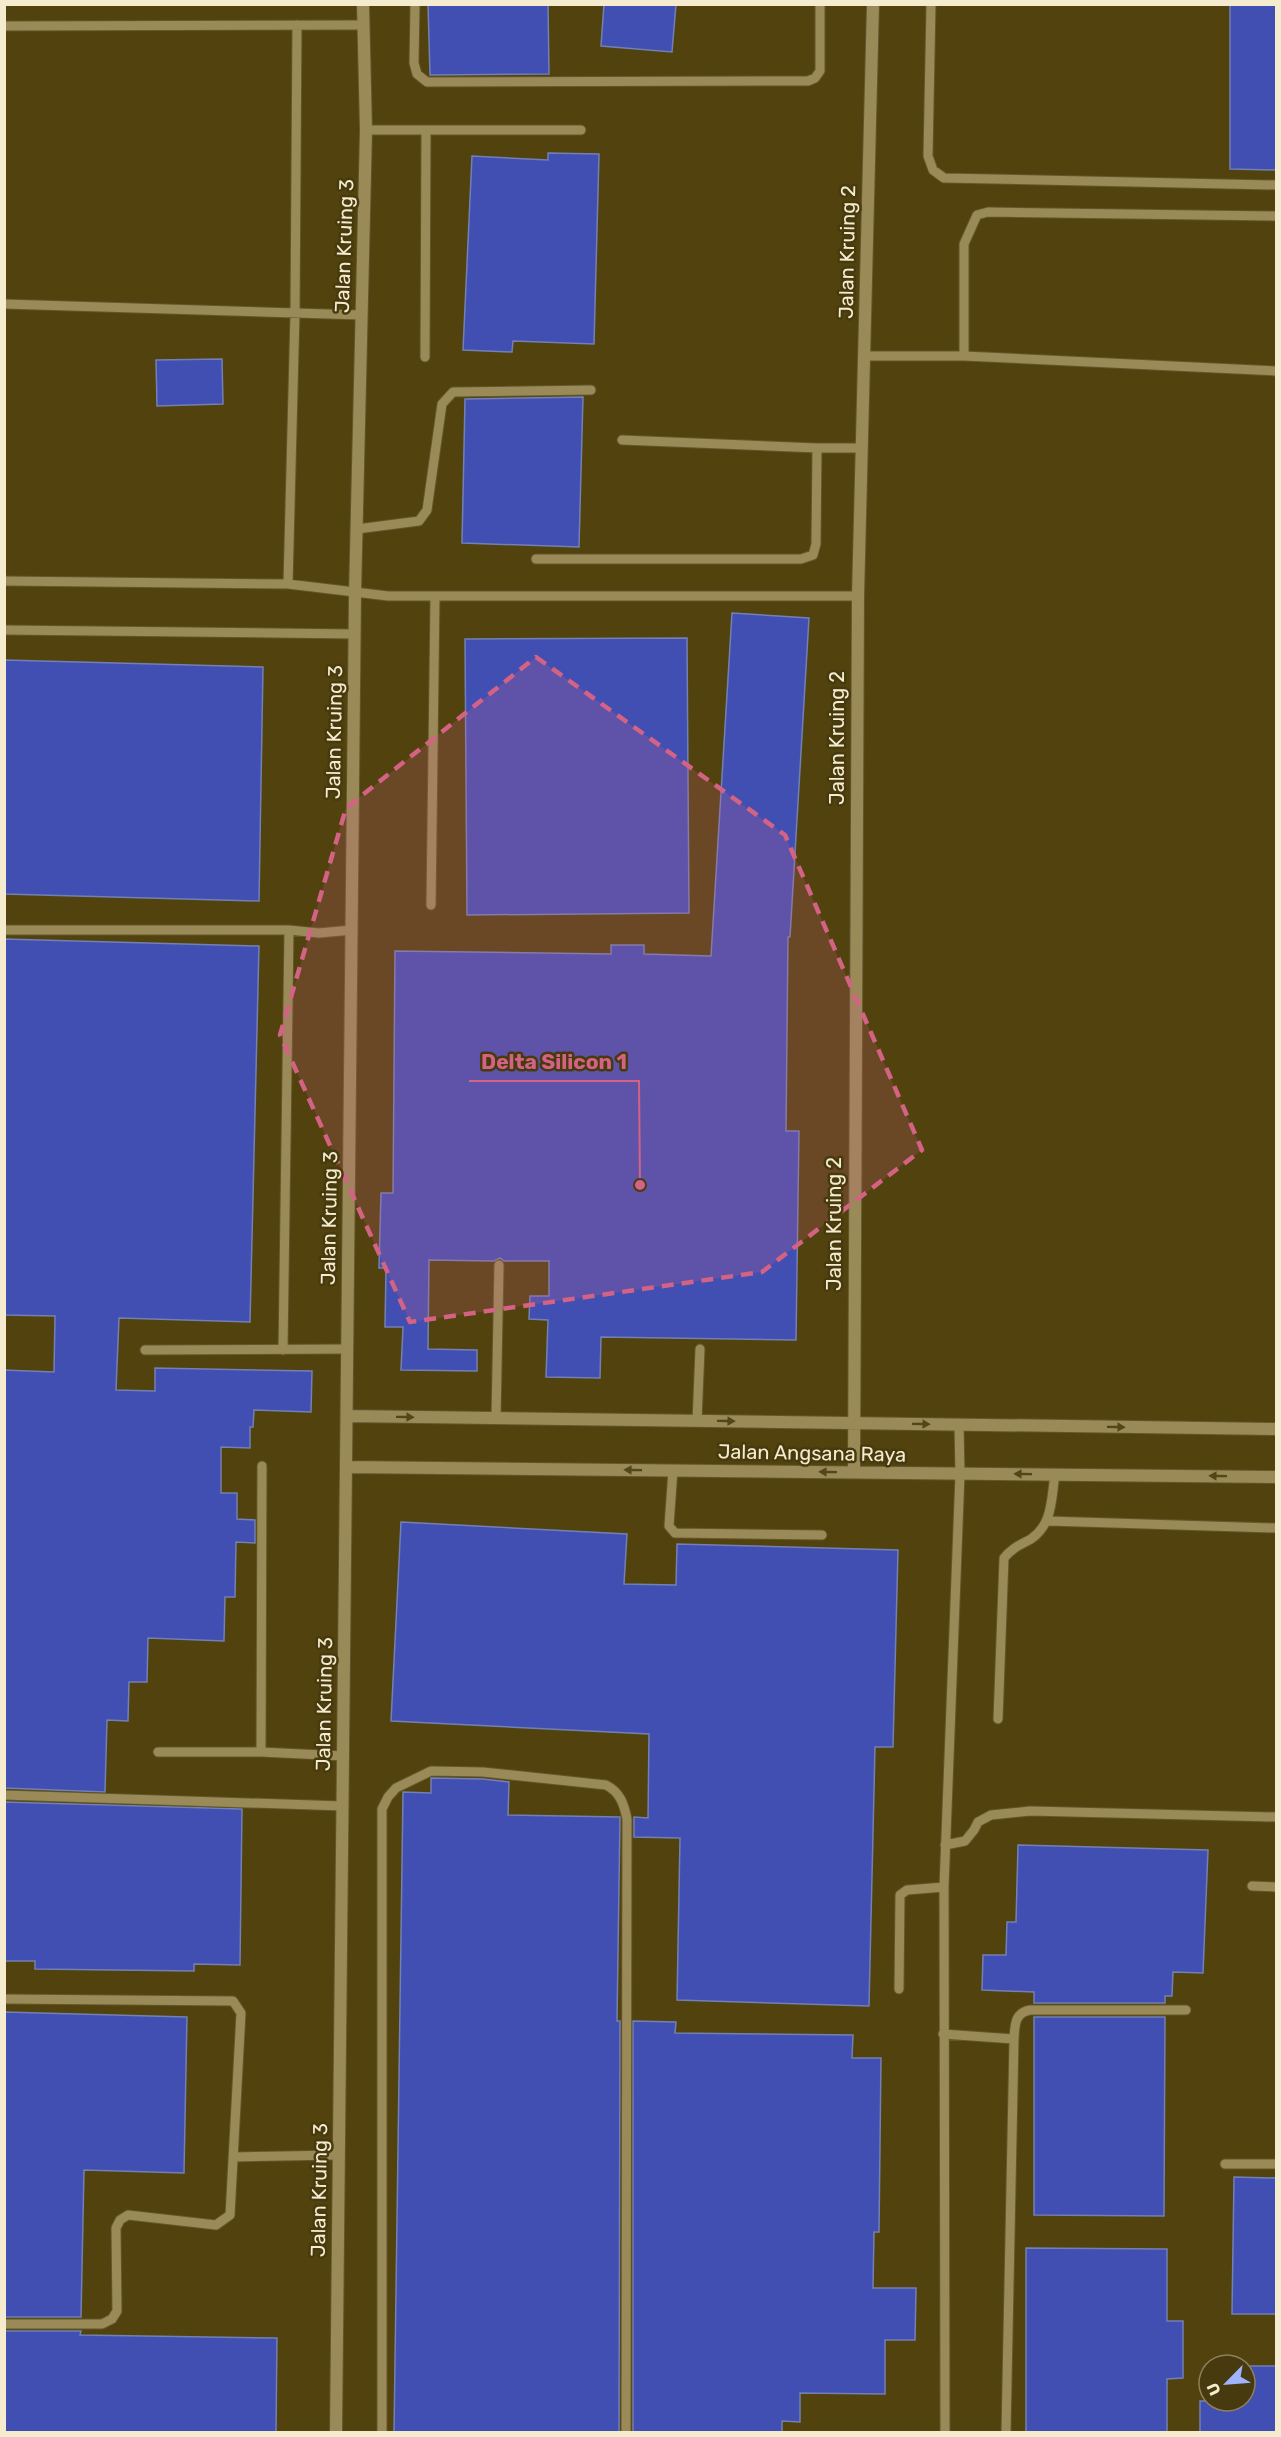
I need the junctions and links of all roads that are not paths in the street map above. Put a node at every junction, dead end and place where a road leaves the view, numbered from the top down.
1 (363, 4) edge
2 (415, 4) edge
3 (820, 4) edge
4 (873, 4) edge
5 (931, 4) edge
6 (297, 25) junction
7 (363, 25) junction
8 (4, 26) edge
9 (366, 130) junction
10 (426, 130) junction
11 (581, 130) dead end
12 (1276, 185) edge
13 (1276, 216) edge
14 (4, 304) edge
15 (295, 313) junction
16 (361, 315) junction
17 (864, 356) junction
18 (964, 356) junction
19 (425, 357) dead end
20 (1276, 371) edge
21 (591, 390) dead end
22 (622, 440) dead end
23 (862, 447) junction
24 (817, 448) junction
25 (357, 529) junction
26 (536, 559) dead end
27 (4, 580) edge
28 (288, 584) junction
29 (355, 594) junction
30 (858, 596) junction
31 (435, 597) junction
32 (4, 630) edge
33 (355, 634) junction
34 (430, 905) dead end
35 (4, 930) edge
36 (289, 930) junction
37 (352, 930) junction
38 (499, 1265) dead end
39 (700, 1348) dead end
40 (347, 1349) junction
41 (145, 1350) dead end
42 (283, 1350) junction
43 (347, 1416) junction
44 (496, 1418) junction
45 (697, 1421) junction
46 (853, 1423) junction
47 (959, 1425) junction
48 (1276, 1429) edge
49 (262, 1466) dead end
50 (346, 1467) junction
51 (673, 1470) junction
52 (854, 1472) junction
53 (960, 1474) junction
54 (1055, 1475) junction
55 (1276, 1477) edge
56 (1048, 1521) junction
57 (1276, 1527) edge
58 (822, 1535) dead end
59 (998, 1719) dead end
60 (158, 1752) dead end
61 (261, 1752) junction
62 (344, 1756) junction
63 (4, 1796) edge
64 (343, 1806) junction
65 (1276, 1817) edge
66 (945, 1845) junction
67 (1252, 1886) dead end
68 (944, 1887) junction
69 (1276, 1887) edge
70 (899, 1989) dead end
71 (4, 1999) edge
72 (1186, 2010) dead end
73 (943, 2034) junction
74 (1014, 2040) junction
75 (339, 2155) junction
76 (233, 2157) junction
77 (1225, 2164) dead end
78 (1276, 2164) edge
79 (4, 2324) edge
80 (336, 2433) edge
81 (382, 2433) edge
82 (626, 2433) edge
83 (945, 2433) edge
84 (1006, 2433) edge

1 - 7 street, Jalan Kruing 3
2 - 3 lane
4 - 17 street, Jalan Kruing 2
5 - 12 lane
6 - 7 lane
6 - 8 lane
6 - 15 lane
7 - 9 street, Jalan Kruing 3
9 - 10 lane
9 - 16 street, Jalan Kruing 3
10 - 11 lane
10 - 19 lane
13 - 18 lane
14 - 15 lane
15 - 16 lane
15 - 28 lane
16 - 25 street, Jalan Kruing 3
17 - 18 lane
17 - 23 street, Jalan Kruing 2
18 - 20 lane
21 - 25 lane
22 - 24 lane
23 - 24 lane
23 - 30 street, Jalan Kruing 2
24 - 26 lane
25 - 29 street, Jalan Kruing 3
27 - 28 lane
28 - 29 lane
29 - 31 lane
29 - 33 street, Jalan Kruing 3
30 - 31 lane
30 - 46 street, Jalan Kruing 2
31 - 34 lane
32 - 33 lane
33 - 37 street, Jalan Kruing 3
35 - 36 lane
36 - 37 lane
36 - 42 lane
37 - 40 street, Jalan Kruing 3
38 - 44 lane
39 - 45 lane
40 - 42 lane
40 - 43 street, Jalan Kruing 3
41 - 42 lane
43 -> 44 street, Jalan Angsana Raya
43 - 50 street, Jalan Kruing 3
44 - 45 street, Jalan Angsana Raya
45 -> 46 street, Jalan Angsana Raya
46 -> 47 street, Jalan Angsana Raya
46 - 52 street, Jalan Kruing 2
47 -> 48 street, Jalan Angsana Raya
47 - 53 lane
49 - 61 lane
51 -> 50 street, Jalan Angsana Raya
50 - 62 street, Jalan Kruing 3
52 -> 51 street, Jalan Angsana Raya
51 - 58 lane
52 - 53 street, Jalan Angsana Raya
54 -> 53 street, Jalan Angsana Raya
53 - 66 lane
55 -> 54 street, Jalan Angsana Raya
54 - 56 lane
56 - 57 lane
56 - 59 lane
60 - 61 lane
61 - 62 lane
62 - 64 street, Jalan Kruing 3
63 - 64 lane
64 - 75 street, Jalan Kruing 3
65 - 66 lane
66 - 68 lane
67 - 69 lane
68 - 70 lane
68 - 73 lane
71 - 76 lane
72 - 74 lane
73 - 74 lane
73 - 83 lane
74 - 84 lane
75 - 76 lane
75 - 80 street, Jalan Kruing 3
76 - 79 lane
77 - 78 lane
81 - 82 lane

